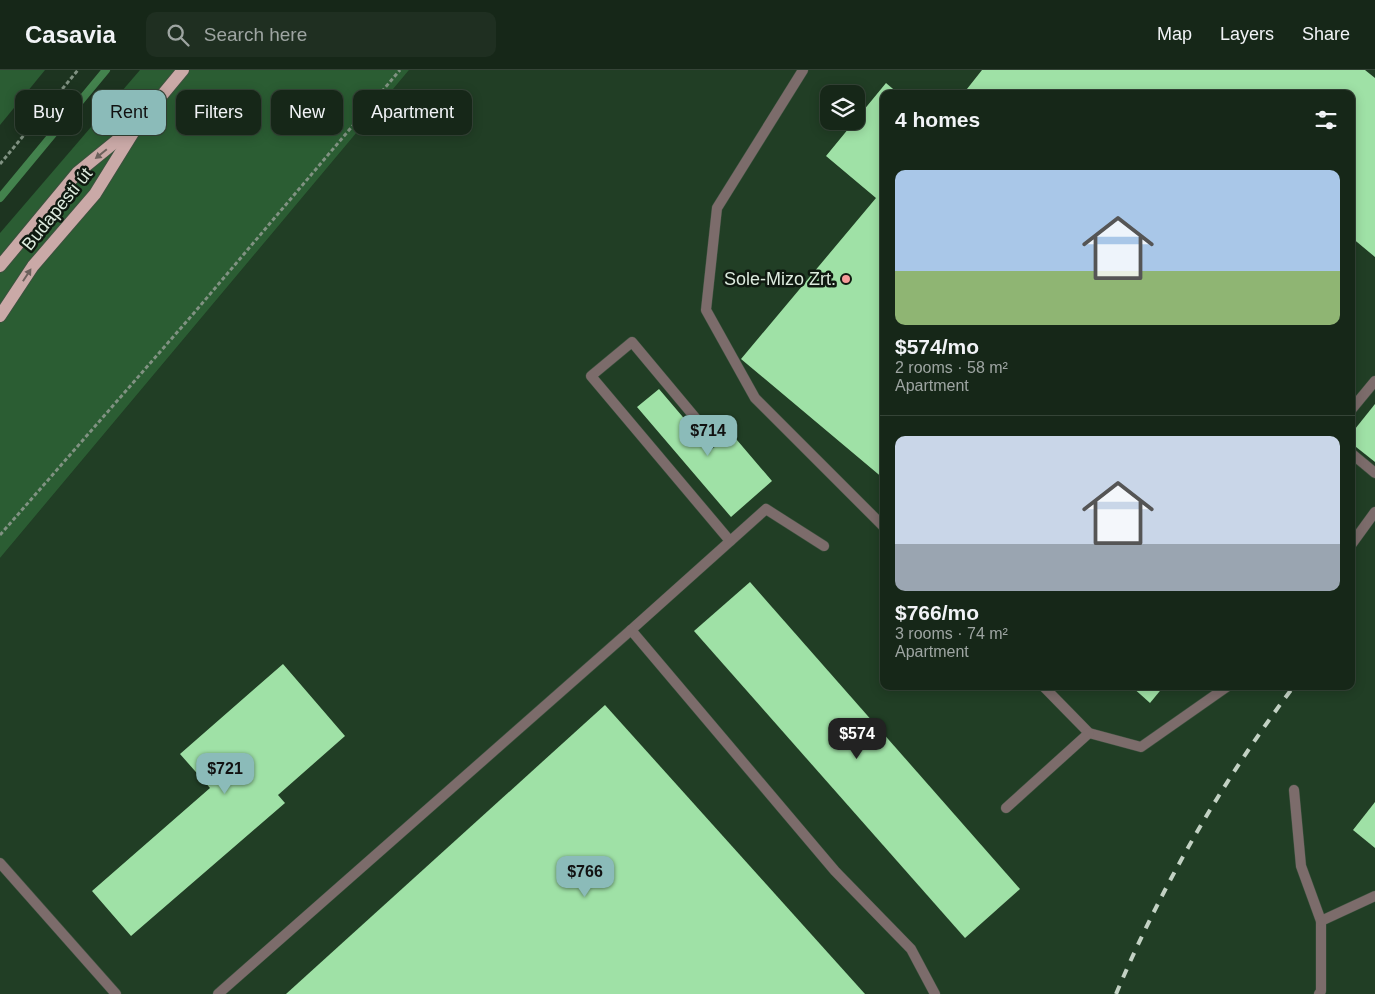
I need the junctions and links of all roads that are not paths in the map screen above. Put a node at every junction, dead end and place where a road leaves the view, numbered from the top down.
1 (183, 70) edge
2 (803, 70) edge
3 (166, 90) edge
4 (124, 135) edge
5 (132, 135) edge
6 (0, 266) edge
7 (0, 316) edge
8 (1375, 381) edge
9 (1355, 405) edge
10 (708, 433) dead end
11 (1355, 456) edge
12 (1375, 472) edge
13 (1375, 512) edge
14 (880, 523) edge
15 (1355, 540) edge
16 (730, 541) junction
17 (824, 546) dead end
18 (631, 630) junction
19 (1047, 690) edge
20 (1222, 690) edge
21 (1089, 733) junction
22 (1294, 790) dead end
23 (1006, 808) dead end
24 (0, 863) edge
25 (1375, 896) edge
26 (1321, 921) junction
27 (116, 994) edge
28 (218, 994) edge
29 (935, 994) edge
30 (1318, 994) edge

1 - 3 main road, Budapesti út
2 - 14 lane
4 -> 6 main road, Budapesti út
7 -> 5 main road, Budapesti út
8 - 9 lane
10 - 16 lane
11 - 12 lane
13 - 15 lane
16 - 17 lane
16 - 18 lane
18 - 28 lane
18 - 29 lane
19 - 21 lane
20 - 21 lane
21 - 23 lane
22 - 26 lane
24 - 27 lane
25 - 26 lane
26 - 30 lane

